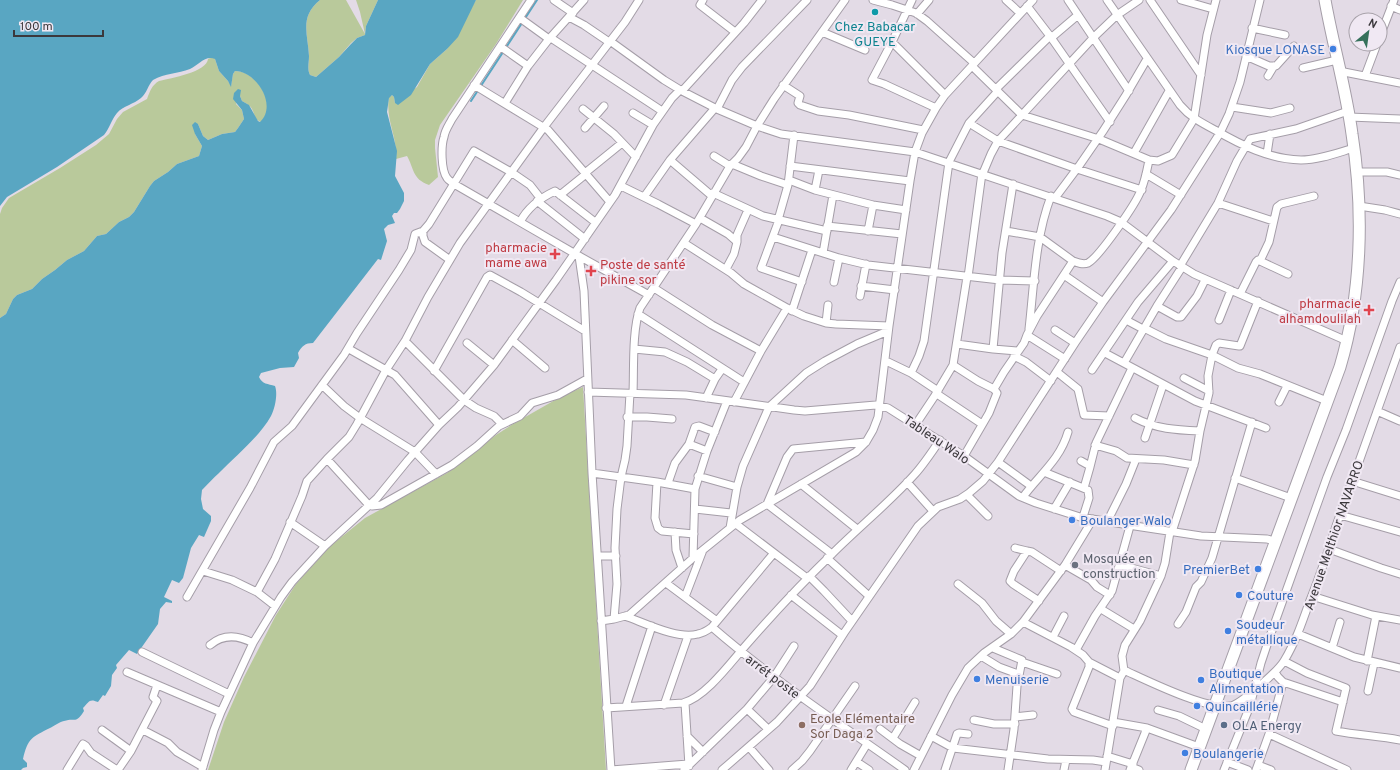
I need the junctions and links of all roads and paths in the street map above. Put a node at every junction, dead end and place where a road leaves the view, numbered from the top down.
1 (531, 0) edge
2 (554, 0) edge
3 (584, 0) edge
4 (639, 0) edge
5 (703, 0) edge
6 (762, 0) edge
7 (807, 0) edge
8 (845, 0) edge
9 (873, 0) edge
10 (912, 0) edge
11 (929, 0) edge
12 (1006, 0) edge
13 (1068, 0) edge
14 (1107, 0) edge
15 (1139, 0) edge
16 (1150, 0) edge
17 (1181, 0) edge
18 (1216, 0) edge
19 (1260, 0) edge
20 (1324, 0) edge
21 (1030, 3) edge
22 (1393, 3) edge
23 (1213, 9) junction
24 (907, 10) junction
25 (1400, 10) edge
26 (1020, 13) junction
27 (917, 14) junction
28 (571, 15) junction
29 (1078, 15) junction
30 (1117, 15) junction
31 (1388, 16) edge
32 (520, 18) junction
33 (1252, 28) junction
34 (735, 32) junction
35 (822, 32) junction
36 (1285, 35) dead end
37 (1051, 37) junction
38 (1093, 38) junction
39 (550, 39) junction
40 (610, 42) junction
41 (892, 42) junction
42 (501, 46) junction
43 (1294, 46) dead end
44 (865, 50) dead end
45 (1374, 52) edge
46 (1246, 56) junction
47 (1147, 59) junction
48 (592, 64) junction
49 (1069, 64) junction
50 (973, 65) junction
51 (528, 66) junction
52 (1274, 66) junction
53 (1338, 66) junction
54 (1303, 68) dead end
55 (1201, 75) junction
56 (1268, 76) dead end
57 (1365, 76) junction
58 (1400, 83) edge
59 (474, 85) junction
60 (783, 85) junction
61 (997, 90) junction
62 (681, 91) junction
63 (1129, 91) junction
64 (1170, 91) junction
65 (945, 95) junction
66 (505, 104) junction
67 (604, 106) dead end
68 (1232, 107) junction
69 (716, 108) junction
70 (936, 108) junction
71 (1290, 108) dead end
72 (582, 109) dead end
73 (662, 111) junction
74 (633, 113) dead end
75 (1348, 114) junction
76 (1022, 115) junction
77 (594, 118) junction
78 (1194, 119) junction
79 (1400, 119) edge
80 (1110, 122) junction
81 (969, 123) junction
82 (652, 125) junction
83 (757, 126) junction
84 (544, 127) junction
85 (584, 128) dead end
86 (923, 130) junction
87 (1220, 133) junction
88 (1270, 134) junction
89 (794, 135) junction
90 (1099, 139) junction
91 (998, 141) junction
92 (622, 142) junction
93 (1245, 146) junction
94 (1354, 148) junction
95 (915, 152) junction
96 (1134, 153) junction
97 (1267, 154) junction
98 (714, 156) dead end
99 (636, 157) junction
100 (670, 160) junction
101 (1149, 160) junction
102 (949, 162) junction
103 (731, 165) junction
104 (790, 166) junction
105 (1077, 169) junction
106 (819, 170) junction
107 (511, 172) junction
108 (1357, 172) junction
109 (982, 173) junction
110 (1400, 173) edge
111 (586, 174) junction
112 (1146, 174) junction
113 (910, 181) junction
114 (789, 182) junction
115 (454, 184) junction
116 (1014, 184) junction
117 (621, 186) junction
118 (815, 190) junction
119 (1142, 190) junction
120 (560, 195) junction
121 (712, 195) junction
122 (1181, 195) junction
123 (833, 196) junction
124 (1314, 196) dead end
125 (644, 197) junction
126 (1053, 197) junction
127 (539, 200) junction
128 (610, 202) junction
129 (1218, 203) junction
130 (488, 204) junction
131 (873, 206) junction
132 (1359, 206) junction
133 (748, 210) junction
134 (906, 210) junction
135 (1400, 214) edge
136 (779, 220) junction
137 (698, 221) junction
138 (1273, 221) junction
139 (520, 222) junction
140 (595, 222) junction
141 (1121, 222) junction
142 (827, 228) junction
143 (868, 230) junction
144 (424, 231) junction
145 (1006, 231) junction
146 (902, 234) junction
147 (772, 237) junction
148 (1040, 237) junction
149 (585, 239) junction
150 (737, 242) junction
151 (1148, 242) junction
152 (684, 243) junction
153 (812, 250) junction
154 (823, 253) junction
155 (577, 255) junction
156 (840, 258) junction
157 (450, 260) junction
158 (1073, 261) junction
159 (1173, 261) junction
160 (1260, 261) junction
161 (866, 264) junction
162 (1181, 266) junction
163 (898, 269) junction
164 (726, 270) junction
165 (933, 273) junction
166 (1288, 274) dead end
167 (1064, 275) junction
168 (967, 277) junction
169 (1000, 280) junction
170 (1206, 280) junction
171 (1035, 281) junction
172 (802, 282) junction
173 (834, 282) dead end
174 (1400, 282) edge
175 (862, 286) junction
176 (654, 288) junction
177 (894, 290) junction
178 (1232, 290) junction
179 (1240, 294) junction
180 (649, 295) junction
181 (860, 296) dead end
182 (1103, 302) junction
183 (1258, 302) junction
184 (539, 303) junction
185 (828, 305) dead end
186 (1157, 306) junction
187 (790, 310) junction
188 (638, 314) junction
189 (1126, 320) junction
190 (1219, 320) dead end
191 (826, 323) junction
192 (889, 329) junction
193 (1143, 329) junction
194 (1055, 330) dead end
195 (585, 331) junction
196 (1028, 332) junction
197 (512, 340) junction
198 (404, 341) junction
199 (1347, 341) junction
200 (467, 343) dead end
201 (1075, 343) junction
202 (957, 344) junction
203 (1400, 347) edge
204 (349, 348) junction
205 (634, 349) junction
206 (993, 349) junction
207 (761, 351) junction
208 (1105, 353) junction
209 (1016, 354) junction
210 (1212, 356) junction
211 (1065, 359) junction
212 (886, 361) junction
213 (1124, 363) junction
214 (494, 365) junction
215 (953, 365) junction
216 (545, 368) dead end
217 (1132, 368) junction
218 (722, 369) junction
219 (386, 370) junction
220 (1092, 370) dead end
221 (434, 371) junction
222 (1057, 372) junction
223 (911, 373) junction
224 (1184, 378) dead end
225 (587, 379) junction
226 (715, 379) junction
227 (1051, 381) junction
228 (744, 382) junction
229 (322, 385) junction
230 (1163, 385) junction
231 (1287, 386) junction
232 (994, 389) junction
233 (1209, 391) junction
234 (588, 392) junction
235 (937, 392) junction
236 (631, 393) junction
237 (706, 398) junction
238 (464, 400) junction
239 (1327, 401) junction
240 (730, 402) junction
241 (1278, 402) dead end
242 (880, 405) junction
243 (1206, 406) junction
244 (769, 407) junction
245 (1377, 411) junction
246 (1109, 416) junction
247 (627, 417) junction
248 (360, 418) junction
249 (1135, 418) dead end
250 (672, 419) dead end
251 (1400, 420) edge
252 (1252, 422) junction
253 (502, 424) junction
254 (916, 424) junction
255 (982, 424) junction
256 (439, 425) junction
257 (1150, 425) junction
258 (1266, 428) dead end
259 (1200, 431) junction
260 (715, 432) junction
261 (1068, 432) dead end
262 (1145, 438) dead end
263 (940, 440) junction
264 (866, 442) junction
265 (688, 444) junction
266 (1095, 445) junction
267 (415, 452) junction
268 (707, 452) junction
269 (964, 456) junction
270 (326, 458) junction
271 (1136, 459) junction
272 (1081, 461) dead end
273 (998, 462) junction
274 (1194, 465) junction
275 (1090, 466) junction
276 (1044, 472) junction
277 (592, 473) junction
278 (436, 474) junction
279 (988, 474) junction
280 (698, 476) junction
281 (621, 477) junction
282 (1235, 478) junction
283 (1352, 481) junction
284 (657, 482) junction
285 (907, 482) junction
286 (1070, 482) junction
287 (668, 483) junction
288 (801, 484) junction
289 (1031, 486) junction
290 (737, 487) junction
291 (1084, 488) junction
292 (695, 489) junction
293 (967, 495) junction
294 (1400, 496) edge
295 (1023, 497) junction
296 (1291, 498) junction
297 (767, 504) junction
298 (370, 505) junction
299 (694, 509) junction
300 (1054, 509) junction
301 (933, 511) junction
302 (732, 513) junction
303 (1340, 515) junction
304 (988, 516) dead end
305 (1083, 517) junction
306 (1093, 520) junction
307 (290, 522) junction
308 (1107, 522) junction
309 (733, 526) junction
310 (1130, 526) junction
311 (857, 529) junction
312 (675, 532) junction
313 (1171, 532) junction
314 (1400, 532) edge
315 (694, 534) junction
316 (1218, 538) junction
317 (1275, 541) junction
318 (325, 546) junction
319 (1015, 548) dead end
320 (1329, 549) junction
321 (703, 550) junction
322 (1027, 552) junction
323 (774, 553) junction
324 (598, 556) junction
325 (616, 556) junction
326 (830, 556) junction
327 (693, 558) junction
328 (1065, 564) junction
329 (1120, 565) junction
330 (682, 568) junction
331 (203, 570) junction
332 (1061, 571) junction
333 (1400, 574) edge
334 (1160, 576) junction
335 (808, 577) junction
336 (666, 583) junction
337 (958, 584) dead end
338 (257, 592) junction
339 (1110, 594) junction
340 (791, 595) junction
341 (869, 596) junction
342 (1312, 596) junction
343 (187, 597) dead end
344 (685, 597) junction
345 (1039, 601) junction
346 (275, 606) junction
347 (1101, 609) junction
348 (625, 616) junction
349 (1064, 616) dead end
350 (1376, 616) junction
351 (614, 619) junction
352 (1400, 620) edge
353 (601, 621) junction
354 (718, 621) junction
355 (852, 621) junction
356 (1023, 622) junction
357 (1340, 622) dead end
358 (1178, 624) dead end
359 (652, 626) junction
360 (712, 627) junction
361 (1134, 629) junction
362 (1011, 634) junction
363 (1298, 634) junction
364 (842, 635) junction
365 (688, 636) junction
366 (1053, 637) junction
367 (253, 643) junction
368 (210, 645) dead end
369 (794, 646) dead end
370 (993, 648) junction
371 (1332, 648) junction
372 (1076, 650) junction
373 (142, 652) dead end
374 (740, 652) junction
375 (981, 656) junction
376 (1284, 661) junction
377 (1022, 662) junction
378 (1089, 662) junction
379 (1371, 662) junction
380 (1400, 668) edge
381 (127, 672) dead end
382 (1275, 672) junction
383 (1018, 674) junction
384 (1057, 674) dead end
385 (1122, 675) junction
386 (774, 677) junction
387 (1284, 682) junction
388 (157, 685) junction
389 (855, 686) dead end
390 (1255, 689) junction
391 (1368, 691) dead end
392 (229, 694) junction
393 (801, 697) junction
394 (915, 702) dead end
395 (1343, 702) junction
396 (685, 703) junction
397 (664, 705) junction
398 (626, 706) junction
399 (1214, 706) junction
400 (606, 708) junction
401 (747, 709) junction
402 (1158, 710) dead end
403 (221, 712) junction
404 (1033, 715) dead end
405 (832, 719) junction
406 (974, 720) dead end
407 (1015, 720) junction
408 (1113, 724) junction
409 (1147, 728) junction
410 (768, 729) junction
411 (880, 729) dead end
412 (1206, 729) junction
413 (102, 730) dead end
414 (143, 730) junction
415 (968, 734) dead end
416 (1269, 734) junction
417 (687, 736) junction
418 (931, 736) junction
419 (893, 738) junction
420 (1400, 740) edge
421 (867, 744) junction
422 (749, 747) junction
423 (1199, 747) junction
424 (953, 748) junction
425 (132, 751) junction
426 (703, 752) junction
427 (1011, 755) junction
428 (921, 756) junction
429 (1066, 760) junction
430 (857, 762) junction
431 (1227, 762) junction
432 (1106, 763) edge
433 (687, 767) edge
434 (1132, 767) edge
435 (1257, 768) edge
436 (120, 769) edge
437 (203, 769) edge
438 (67, 770) edge
439 (611, 770) edge
440 (722, 770) edge
441 (769, 770) edge
442 (792, 770) edge
443 (851, 770) edge
444 (869, 770) edge
445 (905, 770) edge
446 (914, 770) edge
447 (945, 770) edge
448 (1008, 770) edge
449 (1064, 770) edge
450 (1140, 770) edge
451 (1191, 770) edge
452 (1224, 770) edge
453 (1248, 770) edge
454 (1271, 770) edge
455 (1347, 770) edge

1 - 32 street
2 - 28 street
3 - 28 street
4 - 40 street
5 - 34 street
6 - 34 street
7 - 69 street
8 - 35 street
9 - 24 street
10 - 24 street
11 - 27 street
12 - 26 street
13 - 29 street
14 - 30 street
15 - 30 street
16 - 55 street
17 - 23 street
18 - 23 street
19 - 33 street
20 - 53 highway
21 - 26 street
21 - 37 street
22 - 25 street
22 - 31 street
23 - 55 street
24 - 27 street
24 - 41 street
26 - 50 street
27 - 50 street
28 - 39 street
28 - 40 street
29 - 37 street
29 - 38 street
30 - 38 street
30 - 47 street
32 - 39 street
32 - 42 street
33 - 36 street
33 - 46 street
34 - 62 street
35 - 44 street
35 - 60 street
37 - 49 street
37 - 61 street
38 - 49 street
38 - 63 street
39 - 48 street
39 - 51 street
40 - 48 street
40 - 62 street
41 - 65 street
41 - 70 street
42 - 51 street
42 - 59 street
43 - 52 street
45 - 57 street
46 - 52 street
46 - 68 street
47 - 63 street
47 - 64 street
48 - 73 street
48 - 84 street
49 - 76 street
49 - 80 street
50 - 61 street
50 - 65 street
51 - 66 street
52 - 56 street
53 - 54 street
53 - 57 street
53 - 75 highway
55 - 78 street
57 - 58 street
59 - 66 street
59 - 115 street
60 - 83 street
60 - 86 street
61 - 76 street
61 - 81 street
62 - 69 street
62 - 73 street
63 - 80 street
64 - 78 street
64 - 96 street
65 - 70 street
66 - 84 street
67 - 77 street
68 - 71 street
68 - 87 street
69 - 83 street
69 - 100 street
70 - 86 street
72 - 77 street
73 - 82 street
74 - 82 street
75 - 79 street
75 - 88 street
75 - 94 highway
76 - 90 street
76 - 91 street
77 - 85 street
77 - 92 street
78 - 87 street
78 - 101 street
80 - 90 street
81 - 91 street
81 - 102 street
82 - 99 street
83 - 89 street
83 - 103 street
84 - 107 street
84 - 111 street
86 - 95 street
87 - 93 street
87 - 122 street
88 - 93 street
88 - 97 street
89 - 95 street
89 - 104 street
90 - 96 street
90 - 105 street
91 - 105 street
91 - 109 street
92 - 99 street
92 - 111 street
93 - 97 street
93 - 129 street
94 - 97 street
94 - 108 highway
95 - 102 street
95 - 113 street
96 - 101 street
98 - 103 street
99 - 117 street
100 - 121 street
100 - 125 street
101 - 112 street
102 - 109 street
102 - 165 street
103 - 114 street
103 - 121 street
104 - 106 street
104 - 114 street
105 - 119 street
105 - 126 street
106 - 113 street
106 - 118 street
107 - 115 street
107 - 127 street
107 - 130 street
108 - 110 street
108 - 132 highway
109 - 116 street
109 - 168 street
111 - 120 street
111 - 128 street
112 - 119 street
112 - 122 street
113 - 134 street
114 - 118 street
114 - 136 street
115 - 130 street
115 - 144 street
116 - 126 street
116 - 145 street
117 - 125 street
117 - 128 street
118 - 123 street
119 - 141 street
120 - 127 street
120 - 140 street
121 - 133 street
121 - 137 street
122 - 151 street
123 - 131 street
123 - 142 street
124 - 138 street
125 - 137 street
126 - 141 street
126 - 148 street
127 - 139 street
127 - 149 street
128 - 140 street
129 - 138 street
129 - 162 street
130 - 139 street
130 - 157 street
131 - 134 street
131 - 143 street
132 - 135 street
132 - 199 highway
133 - 136 street
133 - 150 street
134 - 146 street
136 - 142 street
136 - 147 street
137 - 150 street
137 - 152 street
138 - 160 street
139 - 155 street
140 - 149 street
141 - 151 street
141 - 158 street
142 - 143 street
142 - 154 street
143 - 146 street
144 - 157 street
144 - 204 street
145 - 148 street
145 - 169 street
146 - 163 street
147 - 153 street
147 - 172 street
148 - 158 street
148 - 171 street
149 - 155 street
150 - 164 street
151 - 159 street
151 - 182 street
152 - 164 street
152 - 176 street
153 - 154 street
153 - 172 street
154 - 156 street
155 - 180 street
155 - 184 street
155 - 195 street
156 - 161 street
156 - 173 street
157 - 198 street
158 - 167 street
159 - 162 street
159 - 189 street
160 - 166 street
160 - 179 street
161 - 163 street
161 - 175 street
162 - 170 street
162 - 186 street
163 - 165 street
163 - 177 street
164 - 187 street
165 - 168 street
165 - 223 street
167 - 182 street
167 - 196 street
168 - 169 street
168 - 202 street
169 - 171 street
169 - 206 street
170 - 178 street
170 - 186 street
171 - 196 street
172 - 187 street
174 - 390 street
175 - 177 street
175 - 181 street
176 - 180 street
176 - 207 street
177 - 192 street
178 - 179 street
178 - 190 street
179 - 183 street
180 - 188 street
182 - 201 street
183 - 199 street
183 - 210 street
184 - 195 street
184 - 197 street
184 - 221 street
185 - 191 street
186 - 193 street
187 - 191 street
187 - 207 street
188 - 205 street
188 - 218 street
189 - 193 street
189 - 208 street
191 - 192 street
192 - 212 street
192 - 244 street
193 - 210 street
193 - 213 street
194 - 201 street
195 - 225 street
196 - 209 street
196 - 211 street
197 - 214 street
197 - 216 street
198 - 219 street
198 - 221 street
199 - 239 highway
200 - 214 street
201 - 211 street
202 - 206 street
202 - 215 street
203 - 245 street, Avenue Melthior NAVARRO
204 - 219 street
204 - 229 street
205 - 226 street
205 - 236 street
206 - 209 street
207 - 228 street
208 - 213 street
208 - 220 street
209 - 227 street
209 - 232 street
210 - 231 street
210 - 233 street
211 - 222 street
212 - 223 street
212 - 242 street
213 - 217 street
214 - 238 street
215 - 232 street
215 - 235 street
217 - 230 street
217 - 246 street
218 - 226 street
218 - 228 street
219 - 248 street
219 - 256 street
221 - 238 street
222 - 227 street
222 - 246 street
223 - 235 street
224 - 233 street
225 - 234 street
225 - 253 street
226 - 237 street
227 - 273 street
228 - 240 street
229 - 248 street
229 - 331 street
230 - 243 street
230 - 257 street
231 - 239 street
231 - 241 street
232 - 255 street
233 - 243 street
234 - 236 street, Tableau Walo
234 - 277 street
235 - 254 street
235 - 255 street
236 - 237 street, Tableau Walo
236 - 247 street
237 - 240 street, Tableau Walo
238 - 253 street
238 - 256 street
239 - 296 highway
240 - 244 street, Tableau Walo
240 - 260 street
242 - 244 street, Tableau Walo
242 - 254 street, Tableau Walo
242 - 264 street
243 - 252 street
243 - 259 street
244 - 290 street
245 - 251 street
245 - 283 street, Avenue Melthior NAVARRO
246 - 266 street
247 - 250 street
247 - 281 street
248 - 267 street
248 - 270 street
249 - 257 street
252 - 258 street
252 - 282 street
253 - 278 street
254 - 263 street, Tableau Walo
255 - 269 street
256 - 267 street
257 - 259 street
257 - 262 street
259 - 274 street
260 - 265 street
260 - 268 street
261 - 276 street
263 - 269 street, Tableau Walo
263 - 285 street
264 - 288 street
264 - 297 street
265 - 268 street
265 - 287 street
266 - 271 street
266 - 275 street
267 - 278 street
267 - 298 street
268 - 280 street
269 - 279 street, Tableau Walo
270 - 298 street
270 - 307 street
271 - 274 street
271 - 308 street
272 - 275 street
273 - 279 street
273 - 289 street
274 - 313 street
275 - 291 street
276 - 286 street
276 - 289 street
277 - 281 street
277 - 324 street
278 - 298 street
279 - 293 street
279 - 295 street, Tableau Walo
280 - 290 street
280 - 292 street
281 - 284 street
281 - 325 street
282 - 296 street
282 - 316 street
283 - 294 street
283 - 303 street, Avenue Melthior NAVARRO
284 - 287 street
284 - 312 street
285 - 301 street
285 - 311 street
286 - 291 street
286 - 300 street
287 - 292 street
288 - 297 street
288 - 311 street
289 - 295 street
290 - 302 street
291 - 305 street
292 - 299 street
293 - 301 street
293 - 304 street
295 - 300 street, Tableau Walo
296 - 317 highway
297 - 309 street
297 - 326 street
298 - 318 street
299 - 302 street
299 - 315 street
300 - 305 street, Tableau Walo
301 - 341 street
302 - 309 street
303 - 314 street
303 - 320 street, Avenue Melthior NAVARRO
305 - 306 street, Tableau Walo
306 - 308 street, Tableau Walo
306 - 328 street
307 - 318 street
307 - 338 street
308 - 310 street, Tableau Walo
309 - 321 street
309 - 323 street
310 - 313 street, Tableau Walo
310 - 329 street
311 - 326 street
312 - 315 street
312 - 330 street
313 - 316 street, Tableau Walo
313 - 334 street
315 - 327 street
316 - 317 street, Tableau Walo
316 - 358 street
317 - 399 highway
318 - 346 street
319 - 322 street
320 - 333 street
320 - 342 street, Avenue Melthior NAVARRO
321 - 327 street
321 - 344 street
322 - 332 street
322 - 345 street
323 - 335 street
323 - 354 street
324 - 325 street
324 - 353 street
325 - 351 street
326 - 335 street
326 - 341 street
327 - 330 street
328 - 332 street
328 - 339 street
329 - 334 street
329 - 339 street
330 - 336 street
331 - 338 street
331 - 343 street
332 - 345 street
334 - 361 street
335 - 340 street
335 - 355 street
336 - 344 street
336 - 348 street
337 - 362 street
338 - 346 street
339 - 347 street
340 - 364 street
340 - 374 street
341 - 355 street
342 - 350 street
342 - 363 street, Avenue Melthior NAVARRO
344 - 354 street
345 - 356 street
346 - 367 street
347 - 361 street
347 - 372 street
348 - 351 street
348 - 359 street
349 - 366 street
350 - 352 street
350 - 379 street
351 - 353 street
353 - 400 street
354 - 360 street
355 - 364 street
356 - 362 street
356 - 366 street
357 - 371 street
359 - 365 street
359 - 398 street
360 - 365 street
360 - 374 street, arrét poste
361 - 385 street
362 - 370 street
363 - 371 street
363 - 376 street, Avenue Melthior NAVARRO
364 - 393 street
365 - 397 street
366 - 372 street
367 - 368 street
367 - 392 street
369 - 386 street
370 - 375 street
370 - 377 street
371 - 379 street
372 - 378 street
373 - 392 street
374 - 386 street, arrét poste
374 - 396 street
375 - 383 street
375 - 418 street
376 - 382 street, Avenue Melthior NAVARRO
376 - 395 street
377 - 383 street
377 - 384 street
378 - 385 street
378 - 408 street
379 - 380 street
379 - 391 street
381 - 388 street
382 - 387 street
382 - 390 street, Avenue Melthior NAVARRO
383 - 407 street
385 - 399 street
385 - 408 street
386 - 393 street, arrét poste
386 - 401 street
387 - 395 street
387 - 416 street
388 - 403 street
388 - 414 street
389 - 405 street
390 - 399 street, Avenue Melthior NAVARRO
390 - 431 street
392 - 403 street
393 - 405 street, arrét poste
393 - 410 street
394 - 419 street
395 - 420 street
396 - 397 street
396 - 417 street
397 - 398 street
398 - 400 street
399 - 412 highway
400 - 439 street
401 - 410 street
401 - 426 street
402 - 412 street
403 - 437 street
404 - 407 street
405 - 421 street, arrét poste
405 - 442 street
406 - 407 street
407 - 427 street
408 - 409 street
408 - 432 street
409 - 423 street
409 - 434 street
410 - 422 street
411 - 419 street
412 - 423 highway
413 - 425 street
414 - 425 street
414 - 437 street
415 - 424 street
416 - 435 street
416 - 455 street
417 - 426 street
417 - 433 street
418 - 424 street
418 - 428 street
419 - 428 street
421 - 430 street
421 - 445 street, arrét poste
422 - 440 street
422 - 441 street
423 - 451 highway
424 - 427 street
424 - 447 street
425 - 436 street
426 - 433 street
427 - 429 street
427 - 448 street
428 - 446 street
429 - 432 street
429 - 449 street
430 - 443 street
430 - 444 street
431 - 452 street
431 - 453 street
432 - 434 street
433 - 439 street
434 - 450 street
435 - 454 street
436 - 438 street

